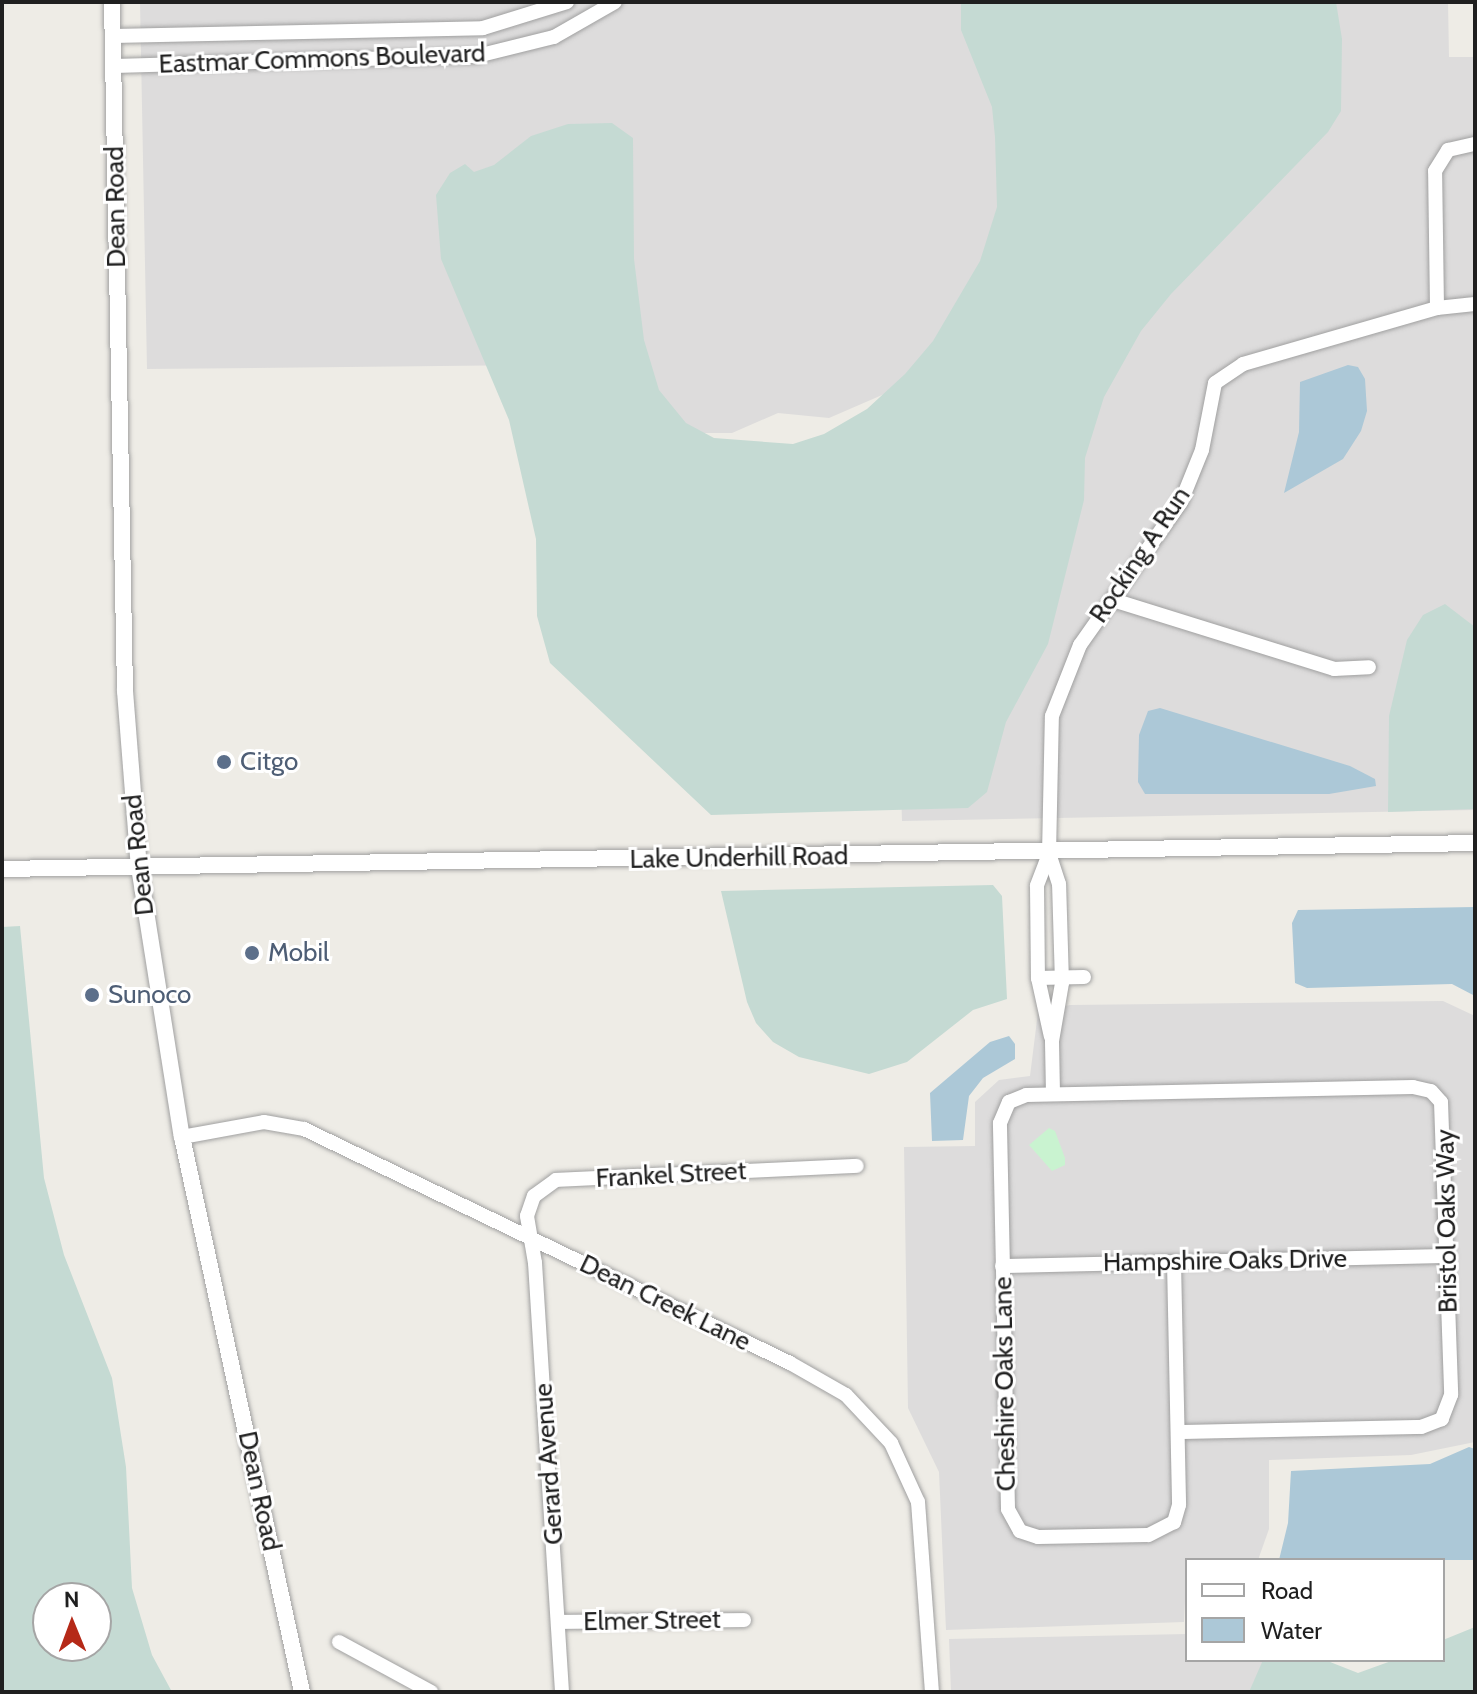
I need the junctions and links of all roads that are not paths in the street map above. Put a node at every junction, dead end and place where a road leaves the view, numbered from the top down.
1 (112, 2) edge
2 (567, 2) edge
3 (615, 2) edge
4 (113, 36) junction
5 (114, 66) junction
6 (1475, 144) edge
7 (1475, 304) edge
8 (1437, 308) junction
9 (1113, 600) junction
10 (1369, 667) dead end
11 (1475, 843) edge
12 (1049, 854) junction
13 (139, 867) junction
14 (2, 869) edge
15 (1061, 977) junction
16 (1084, 977) dead end
17 (1038, 978) junction
18 (1052, 1041) junction
19 (1053, 1094) junction
20 (182, 1137) junction
21 (857, 1166) dead end
22 (530, 1237) junction
23 (1448, 1256) junction
24 (1174, 1262) junction
25 (1002, 1266) junction
26 (1178, 1432) junction
27 (744, 1620) dead end
28 (560, 1622) junction
29 (339, 1642) dead end
30 (302, 1692) edge
31 (431, 1692) edge
32 (562, 1692) edge
33 (932, 1692) edge

1 - 4 street, Dean Road
2 - 4 street, Eastmar Commons Boulevard
3 - 5 street, Eastmar Commons Boulevard
4 - 5 street, Dean Road
5 - 13 street, Dean Road
6 - 8 street
7 - 8 street, Rocking A Run
8 - 9 street, Rocking A Run
9 - 10 street
9 - 12 street, Rocking A Run
11 - 12 street, Lake Underhill Road
12 - 13 street, Lake Underhill Road
12 - 15 street, Rocking A Run
12 - 17 street, Rocking A Run
13 - 14 street, Lake Underhill Road
13 - 20 street, Dean Road
15 - 16 street
15 - 17 street
15 - 18 street, Rocking A Run
17 - 18 street, Rocking A Run
18 - 19 street, Rocking A Run
19 - 23 street, Bristol Oaks Way
19 - 25 street, Cheshire Oaks Lane
20 - 22 street, Dean Creek Lane
20 - 30 street, Dean Road
21 - 22 street, Frankel Street
22 - 28 street, Gerard Avenue
22 - 33 street, Dean Creek Lane
23 - 24 street, Hampshire Oaks Drive
23 - 26 street, Bristol Oaks Way
24 - 25 street, Hampshire Oaks Drive
24 - 26 street, Cheshire Oaks Lane
25 - 26 street, Cheshire Oaks Lane
27 - 28 street, Elmer Street
28 - 32 street, Gerard Avenue
29 - 31 street

